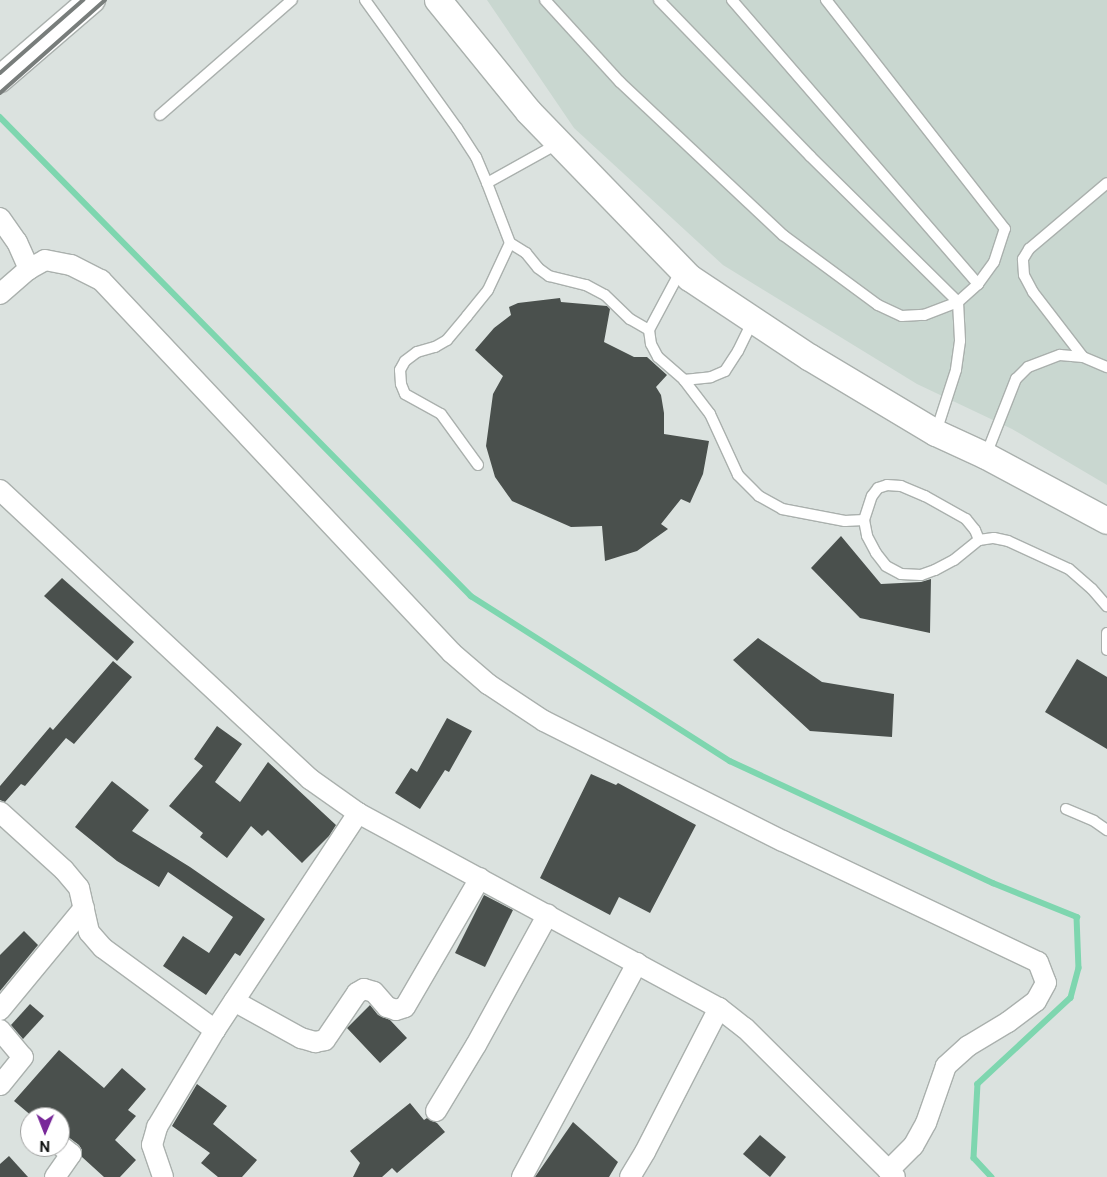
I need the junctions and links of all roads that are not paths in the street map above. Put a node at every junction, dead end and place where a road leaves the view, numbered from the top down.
1 (92, 0) edge
2 (292, 0) edge
3 (366, 0) edge
4 (438, 0) edge
5 (545, 0) edge
6 (659, 0) edge
7 (732, 0) edge
8 (826, 0) edge
9 (6, 73) edge
10 (160, 115) dead end
11 (559, 143) junction
12 (487, 183) junction
13 (1107, 183) edge
14 (0, 218) edge
15 (510, 243) junction
16 (29, 269) junction
17 (682, 270) junction
18 (978, 284) junction
19 (0, 294) edge
20 (958, 302) junction
21 (753, 320) junction
22 (649, 330) junction
23 (1084, 357) junction
24 (1107, 368) edge
25 (684, 380) junction
26 (936, 433) junction
27 (986, 456) junction
28 (478, 465) dead end
29 (0, 490) edge
30 (864, 520) junction
31 (1107, 521) edge
32 (979, 540) junction
33 (1107, 606) edge
34 (1107, 633) edge
35 (1107, 650) edge
36 (1066, 808) dead end
37 (0, 812) edge
38 (358, 813) junction
39 (1107, 830) edge
40 (480, 878) junction
41 (84, 908) junction
42 (548, 914) junction
43 (638, 962) junction
44 (234, 1001) junction
45 (719, 1008) junction
46 (0, 1010) edge
47 (0, 1030) edge
48 (215, 1030) junction
49 (0, 1085) edge
50 (436, 1111) dead end
51 (70, 1157) edge
52 (892, 1174) edge
53 (55, 1177) edge
54 (163, 1177) edge
55 (522, 1177) edge
56 (630, 1177) edge

1 - 9 street
2 - 10 lane
3 - 12 lane
4 - 11 street
5 - 20 lane
6 - 20 lane
7 - 18 lane
8 - 18 lane
11 - 12 lane
11 - 17 street
12 - 15 lane
13 - 23 lane
14 - 16 street
15 - 22 lane
15 - 28 lane
16 - 19 street
16 - 52 street
17 - 21 street
17 - 22 lane
18 - 20 lane
20 - 26 lane
21 - 25 lane
21 - 26 street
22 - 25 lane
23 - 24 lane
23 - 27 lane
25 - 30 lane
26 - 27 street
27 - 31 street
29 - 38 street
30 - 32 lane
30 - 32 lane
32 - 33 lane
34 - 35 lane
36 - 39 lane
37 - 41 street
38 - 40 street
38 - 44 street
40 - 42 street
40 - 44 street
41 - 46 street
41 - 48 street
42 - 43 street
42 - 50 street
43 - 45 street
43 - 55 street
44 - 48 street
45 - 52 street
45 - 56 street
47 - 49 street
48 - 54 street
51 - 53 street

